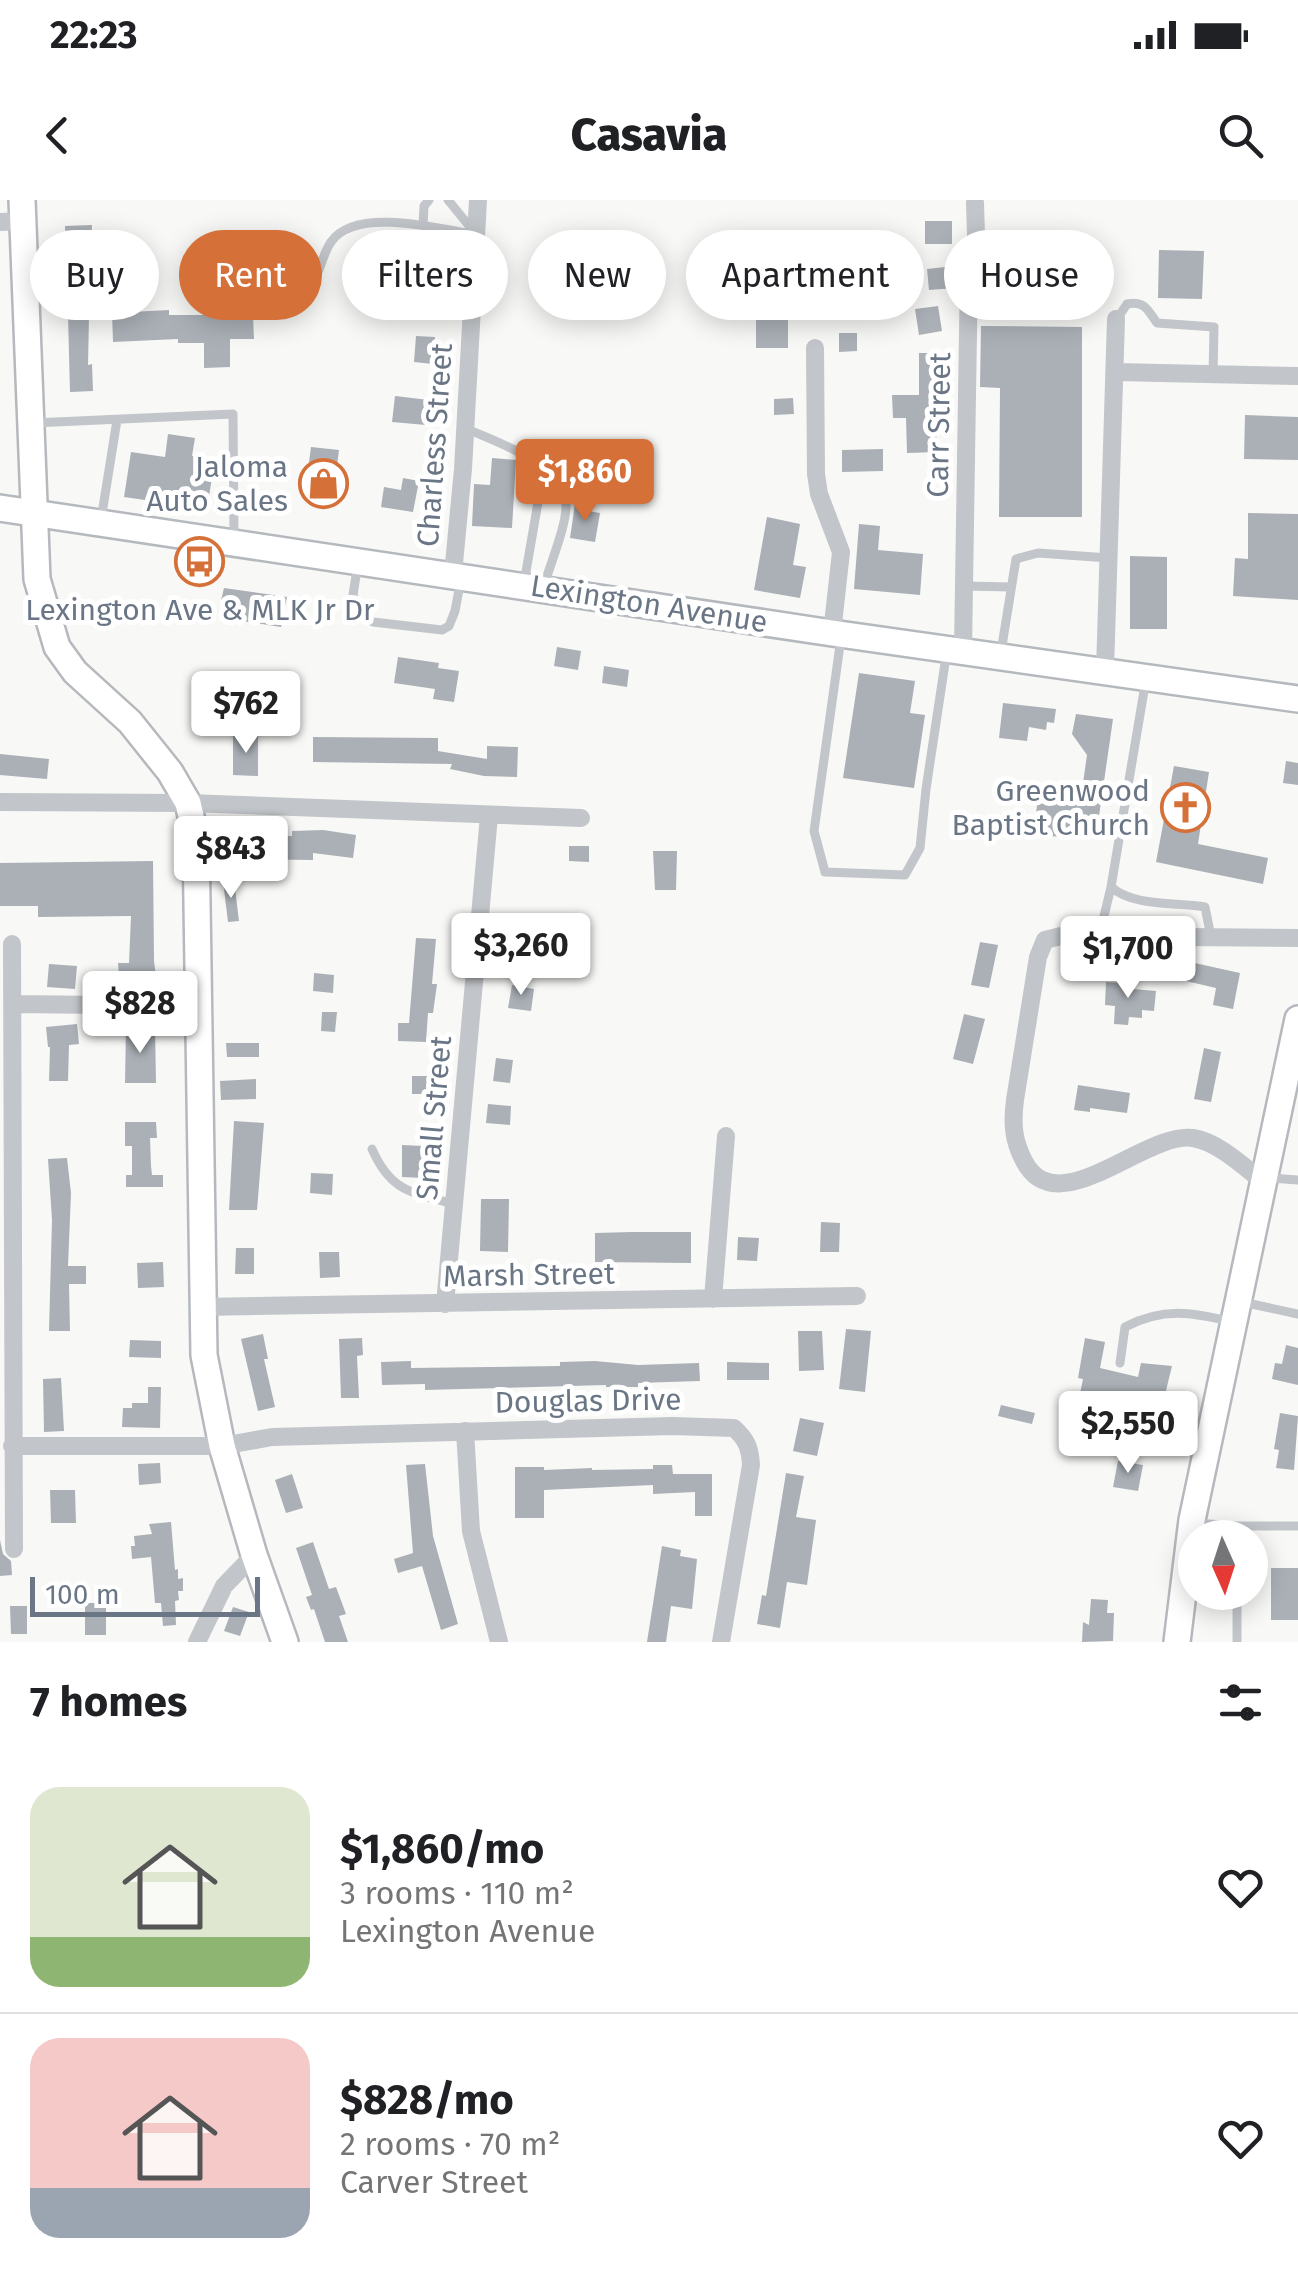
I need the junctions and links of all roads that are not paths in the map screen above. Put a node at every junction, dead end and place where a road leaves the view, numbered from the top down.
1 (429, 200) edge
2 (448, 200) edge
3 (478, 200) edge
4 (975, 203) dead end
5 (15, 214) edge
6 (423, 226) junction
7 (444, 230) edge
8 (471, 230) edge
9 (476, 230) edge
10 (322, 263) edge
11 (472, 320) edge
12 (1116, 320) joint
13 (814, 348) dead end
14 (1116, 372) junction
15 (1212, 374) junction
16 (1298, 376) edge
17 (117, 420) junction
18 (32, 423) junction
19 (466, 428) junction
20 (544, 468) junction
21 (0, 508) edge
22 (36, 513) junction
23 (101, 522) junction
24 (234, 542) junction
25 (1109, 558) junction
26 (359, 560) junction
27 (457, 575) junction
28 (964, 586) junction
29 (1012, 586) junction
30 (533, 587) junction
31 (837, 633) junction
32 (955, 648) junction
33 (1000, 655) junction
34 (1105, 670) junction
35 (1146, 676) junction
36 (1298, 698) edge
37 (0, 802) edge
38 (188, 802) junction
39 (489, 816) junction
40 (581, 818) dead end
41 (1111, 887) junction
42 (1099, 936) junction
43 (1212, 938) junction
44 (1298, 938) edge
45 (12, 944) dead end
46 (14, 1004) junction
47 (198, 1006) junction
48 (1298, 1019) edge
49 (1291, 1087) edge
50 (726, 1136) dead end
51 (372, 1149) dead end
52 (1266, 1180) junction
53 (1298, 1180) edge
54 (454, 1204) junction
55 (857, 1296) dead end
56 (713, 1299) junction
57 (445, 1304) junction
58 (201, 1308) junction
59 (1237, 1312) junction
60 (1298, 1314) edge
61 (1120, 1363) dead end
62 (465, 1431) junction
63 (12, 1446) junction
64 (222, 1446) junction
65 (1193, 1520) edge
66 (1298, 1526) edge
67 (1268, 1529) edge
68 (14, 1549) dead end
69 (254, 1556) junction
70 (1181, 1610) edge
71 (1237, 1610) edge
72 (197, 1642) edge
73 (285, 1642) edge
74 (500, 1642) edge
75 (721, 1642) edge
76 (1177, 1642) edge
77 (1236, 1642) edge

1 - 6 lane
2 - 8 lane
3 - 9 street, Charless Street
4 - 28 street, Carr Street
5 - 18 street
6 - 7 lane
6 - 10 lane
11 - 19 street, Charless Street
12 - 14 street
12 - 15 lane
13 - 31 street
14 - 15 street
14 - 25 street
15 - 16 street
17 - 18 lane
17 - 23 lane
17 - 24 lane
18 - 22 street
19 - 20 lane
19 - 27 street, Charless Street
20 - 30 lane
20 - 30 lane
21 - 22 street, Lexington Avenue
22 - 23 street, Lexington Avenue
22 - 38 street
23 - 24 street, Lexington Avenue
24 - 26 street, Lexington Avenue
25 - 29 lane
25 - 34 street
26 - 27 street, Lexington Avenue
26 - 27 lane
27 - 30 street, Lexington Avenue
28 - 29 lane
28 - 32 street, Carr Street
29 - 33 lane
30 - 31 street, Lexington Avenue
31 - 32 street, Lexington Avenue
31 - 32 lane
32 - 33 street, Lexington Avenue
33 - 34 street, Lexington Avenue
34 - 35 street, Lexington Avenue
35 - 36 street, Lexington Avenue
35 - 41 lane
37 - 38 street
38 - 39 street
38 - 47 street
39 - 40 street
39 - 54 street, Small Street
41 - 42 lane
41 - 43 lane
42 - 43 street
42 - 52 street
43 - 44 street
45 - 46 street
46 - 47 street
46 - 63 street
47 - 58 street
48 - 49 street
49 - 52 street
50 - 56 street
51 - 54 lane
52 - 53 lane
52 - 59 street
54 - 57 street, Small Street
55 - 56 street, Marsh Street
56 - 57 street, Marsh Street
57 - 58 street, Marsh Street
58 - 64 street
59 - 60 lane
59 - 61 lane
59 - 65 street
62 - 64 street, Douglas Drive
62 - 74 street
62 - 75 street, Douglas Drive
63 - 64 street, Douglas Drive
63 - 68 street
64 - 69 street
66 - 67 lane
69 - 72 street
69 - 73 street
70 - 76 street
71 - 77 lane

